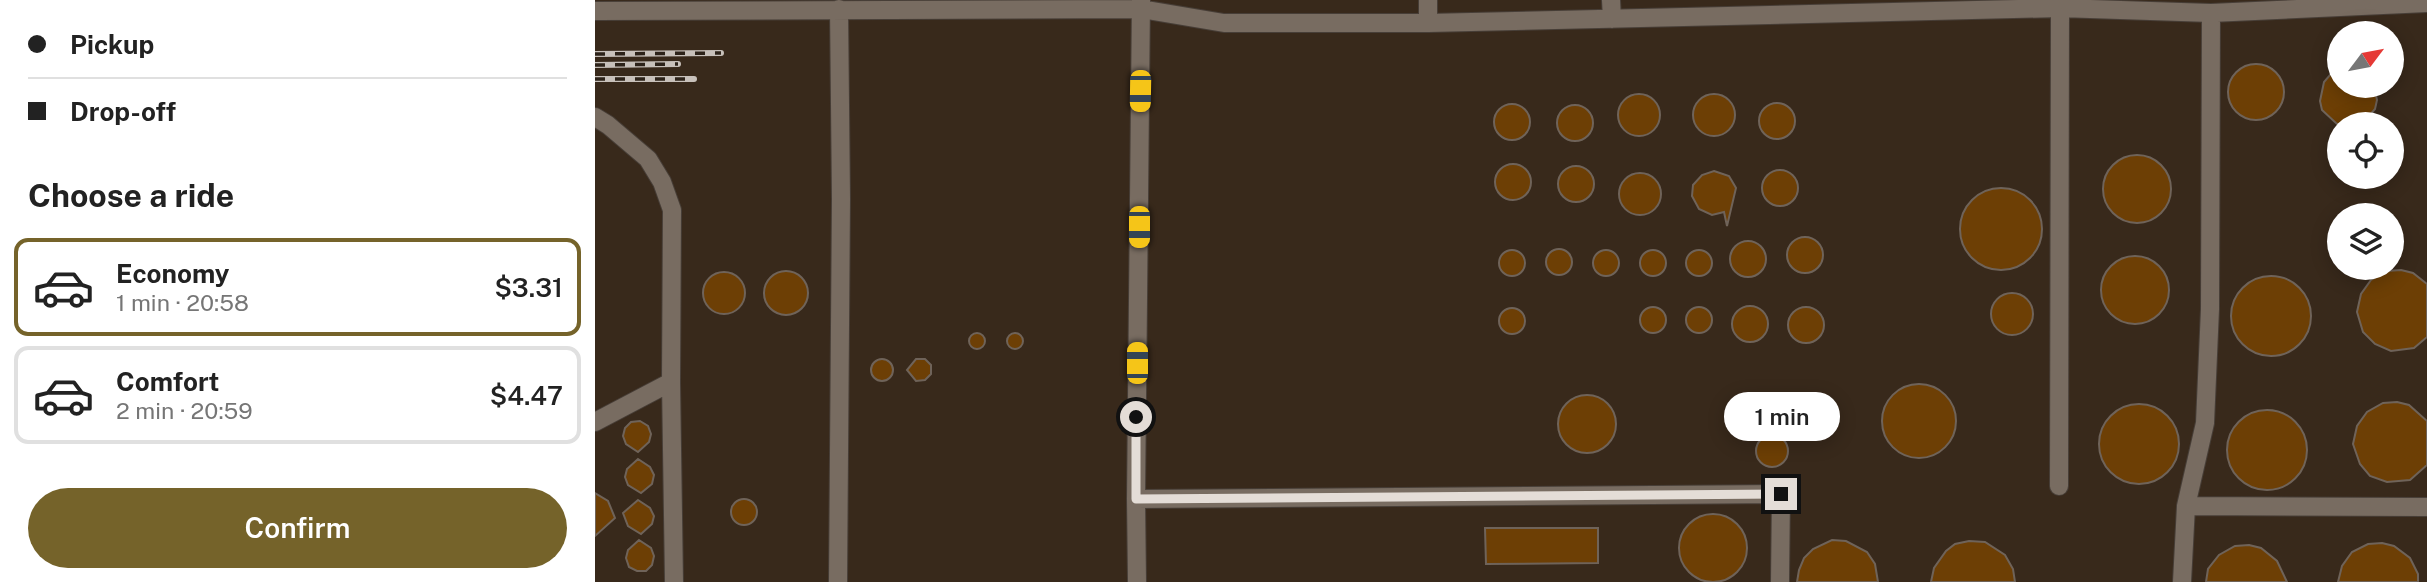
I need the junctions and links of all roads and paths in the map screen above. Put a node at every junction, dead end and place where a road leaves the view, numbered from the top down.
1 (1428, 0) edge
2 (1611, 0) edge
3 (2427, 3) edge
4 (1141, 5) edge
5 (2125, 5) edge
6 (2060, 8) junction
7 (839, 9) junction
8 (595, 11) edge
9 (2211, 13) junction
10 (1612, 19) junction
11 (1428, 23) junction
12 (595, 117) edge
13 (671, 382) junction
14 (595, 422) edge
15 (2059, 486) dead end
16 (1136, 499) junction
17 (2186, 506) junction
18 (2427, 507) edge
19 (674, 582) edge
20 (838, 582) edge
21 (1137, 582) edge
22 (1780, 582) edge
23 (2182, 582) edge

1 - 11 lane
2 - 10 lane
3 - 9 lane
4 - 7 lane
4 - 11 lane
4 - 16 lane
5 - 6 lane
5 - 9 lane
6 - 10 lane
6 - 15 lane
7 - 8 lane
7 - 20 lane
9 - 17 lane
10 - 11 lane
12 - 13 lane
13 - 14 lane
13 - 19 lane
16 - 21 lane
16 - 22 lane
17 - 18 lane
17 - 23 lane

